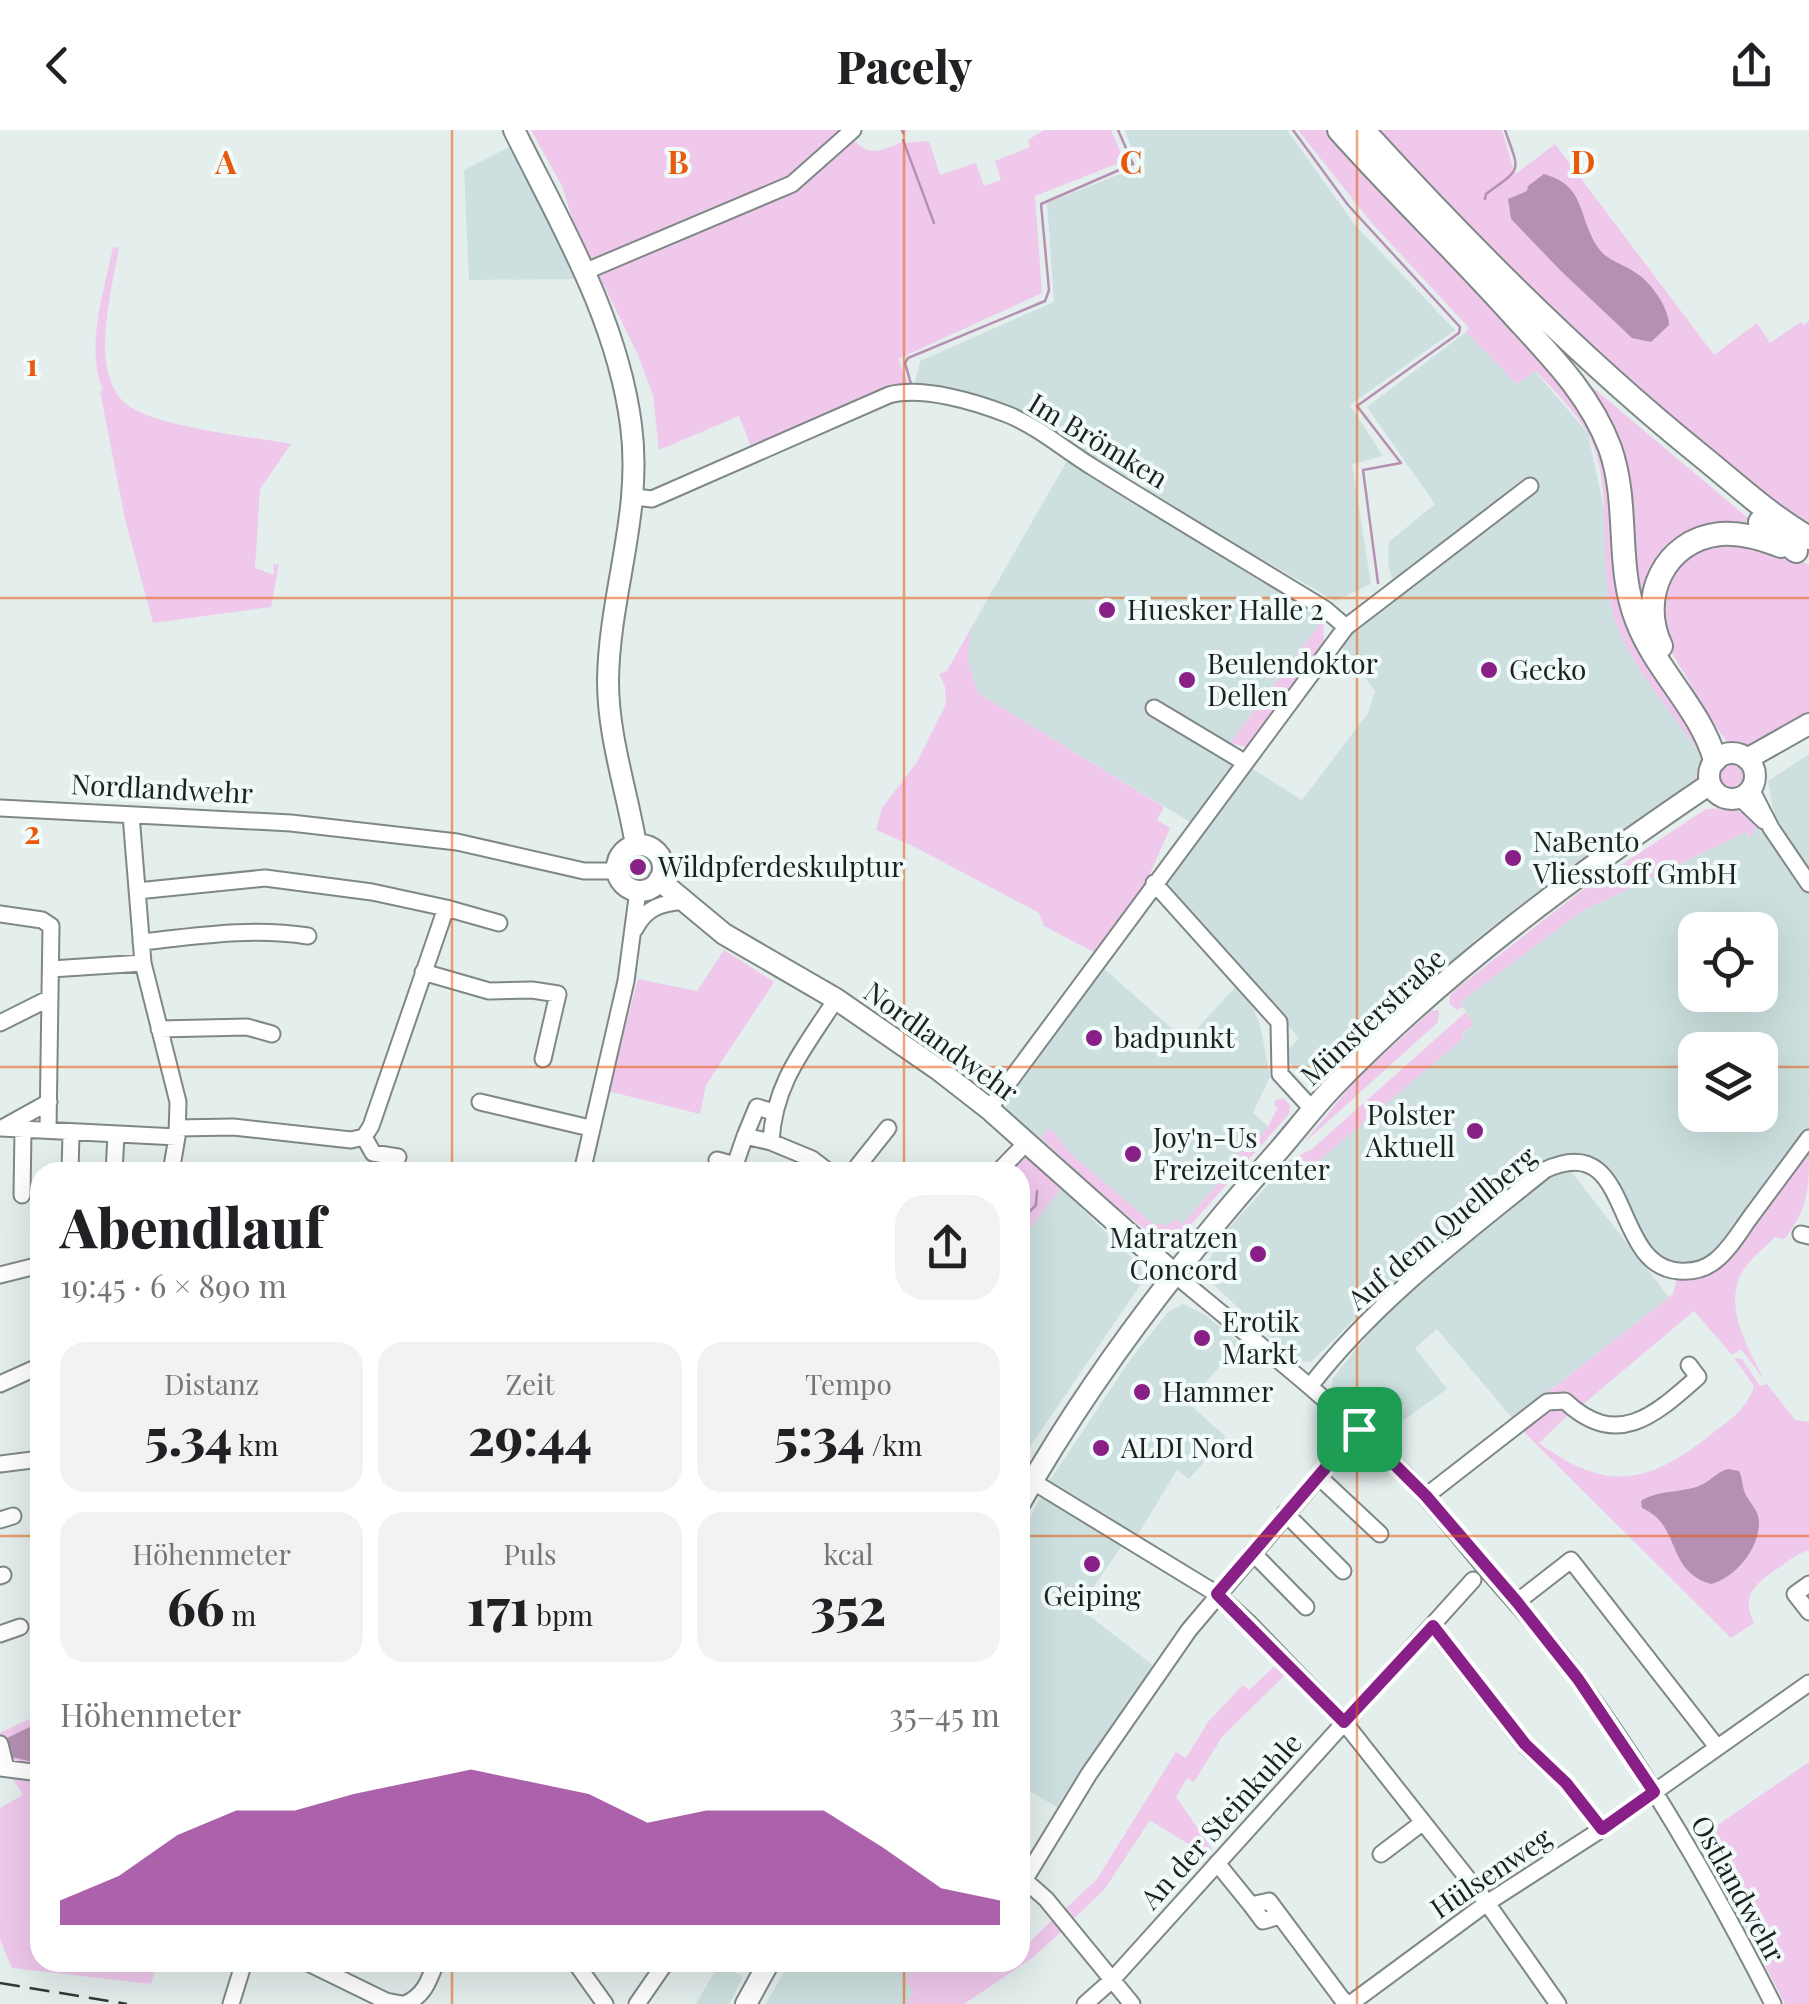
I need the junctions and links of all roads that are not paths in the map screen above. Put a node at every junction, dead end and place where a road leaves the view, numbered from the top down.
1 (514, 130) edge
2 (852, 130) edge
3 (1339, 130) edge
4 (1364, 130) edge
5 (584, 272) junction
6 (1494, 293) junction
7 (1530, 486) dead end
8 (634, 497) junction
9 (1805, 549) edge
10 (1346, 627) junction
11 (1154, 708) dead end
12 (1809, 728) edge
13 (1244, 762) junction
14 (1740, 772) junction
15 (1713, 789) junction
16 (0, 808) edge
17 (131, 815) junction
18 (636, 845) junction
19 (617, 871) junction
20 (659, 880) junction
21 (1154, 883) junction
22 (1809, 884) edge
23 (638, 890) junction
24 (137, 891) junction
25 (685, 902) junction
26 (446, 908) junction
27 (0, 914) edge
28 (499, 923) dead end
29 (634, 932) junction
30 (308, 936) dead end
31 (141, 942) junction
32 (143, 963) junction
33 (52, 970) junction
34 (423, 972) junction
35 (50, 998) junction
36 (836, 998) junction
37 (0, 1023) edge
38 (158, 1029) junction
39 (272, 1034) dead end
40 (543, 1060) dead end
41 (49, 1102) junction
42 (480, 1102) dead end
43 (989, 1108) junction
44 (1313, 1110) junction
45 (773, 1112) junction
46 (1, 1128) edge
47 (590, 1128) junction
48 (888, 1128) dead end
49 (23, 1130) junction
50 (48, 1130) junction
51 (72, 1132) junction
52 (177, 1133) junction
53 (116, 1136) junction
54 (745, 1136) junction
55 (364, 1137) junction
56 (1809, 1138) edge
57 (771, 1142) junction
58 (1027, 1142) junction
59 (398, 1157) dead end
60 (717, 1160) dead end
61 (70, 1162) edge
62 (115, 1162) edge
63 (173, 1162) edge
64 (584, 1162) edge
65 (723, 1162) edge
66 (736, 1162) edge
67 (803, 1162) edge
68 (861, 1162) edge
69 (1008, 1162) edge
70 (22, 1195) dead end
71 (30, 1267) edge
72 (1173, 1273) junction
73 (0, 1274) edge
74 (1688, 1365) dead end
75 (30, 1370) edge
76 (0, 1384) edge
77 (1311, 1385) junction
78 (1359, 1429) junction
79 (30, 1460) edge
80 (0, 1464) edge
81 (1318, 1476) junction
82 (1032, 1481) junction
83 (1030, 1485) edge
84 (1426, 1496) junction
85 (1285, 1513) junction
86 (1380, 1534) dead end
87 (1252, 1552) junction
88 (1344, 1571) dead end
89 (1473, 1580) dead end
90 (1809, 1584) edge
91 (1217, 1594) junction
92 (1517, 1602) junction
93 (1306, 1607) dead end
94 (1808, 1608) edge
95 (1433, 1626) junction
96 (20, 1627) dead end
97 (0, 1634) edge
98 (1809, 1682) edge
99 (1344, 1722) junction
100 (0, 1744) edge
101 (1717, 1747) junction
102 (3, 1768) edge
103 (30, 1772) edge
104 (1654, 1792) junction
105 (1422, 1823) junction
106 (1602, 1829) junction
107 (1381, 1854) dead end
108 (1217, 1862) junction
109 (1030, 1866) edge
110 (1030, 1887) edge
111 (1487, 1903) junction
112 (241, 1972) edge
113 (326, 1972) edge
114 (433, 1972) edge
115 (582, 1972) edge
116 (659, 1972) edge
117 (764, 1972) edge
118 (1112, 1980) junction
119 (231, 2004) edge
120 (403, 2004) edge
121 (605, 2004) edge
122 (637, 2004) edge
123 (746, 2004) edge
124 (1084, 2004) edge
125 (1132, 2004) edge
126 (1350, 2004) edge
127 (1558, 2004) edge
128 (1772, 2004) edge

1 - 5 main road
2 - 5 street
3 - 6 highway
4 - 9 highway
5 - 8 main road
6 - 9 highway
6 - 14 highway
7 - 10 street
8 - 10 street, Im Brömken
8 - 18 main road
9 - 14 highway
10 - 13 street
11 - 13 street
12 - 14 main road
13 - 21 street
14 - 15 main road
14 - 15 main road
14 - 22 street
15 - 44 main road, Münsterstraße
16 - 17 street, Nordlandwehr
17 - 19 street, Nordlandwehr
17 - 24 street
18 - 19 main road
18 - 20 main road
19 - 23 main road
20 - 23 main road
20 - 25 main road, Nordlandwehr
21 - 43 street
21 - 44 street
23 - 29 street
24 - 26 street
24 - 31 street
25 - 29 street
25 - 36 main road, Nordlandwehr
26 - 28 street
26 - 34 street
27 - 33 street
29 - 47 street
30 - 31 street
31 - 32 street
32 - 33 street
32 - 38 street
33 - 35 street
34 - 40 street
34 - 55 street
35 - 37 street
35 - 41 street
36 - 43 main road, Nordlandwehr
36 - 45 street
38 - 39 street
38 - 52 street
41 - 46 street
41 - 50 street
42 - 47 street
43 - 58 main road, Nordlandwehr
44 - 72 main road, Münsterstraße
45 - 54 street
45 - 57 street
46 - 49 street
47 - 64 street
48 - 68 street
49 - 50 street
49 - 70 street
50 - 51 street
51 - 53 street
51 - 61 street
52 - 53 street
52 - 55 street
52 - 63 street
53 - 62 street
54 - 57 street
54 - 66 street
55 - 59 street
56 - 77 street, Auf dem Quellberg
57 - 67 street
58 - 69 street
58 - 72 main road, Nordlandwehr
60 - 65 street
71 - 73 street
72 - 77 street, Ostlandwehr
72 - 82 main road, Münsterstraße
74 - 84 street
75 - 76 street
77 - 78 street, Ostlandwehr
78 - 81 street
78 - 84 street, Ostlandwehr
79 - 80 street
81 - 85 street
81 - 86 street
82 - 83 main road, Münsterstraße
82 - 91 street
84 - 92 street, Ostlandwehr
85 - 87 street
85 - 88 street
87 - 91 street
87 - 93 street
89 - 95 street, An der Steinkuhle
90 - 94 street
91 - 99 street
91 - 109 street
92 - 101 street
92 - 104 street, Ostlandwehr
95 - 99 street, An der Steinkuhle
95 - 106 street
96 - 97 street
98 - 101 street, Hülsenweg
99 - 105 street
99 - 108 street, An der Steinkuhle
100 - 102 street
101 - 104 street, Hülsenweg
102 - 103 street
104 - 106 street, Hülsenweg
104 - 128 street, Ostlandwehr
105 - 107 street
105 - 111 street
106 - 111 street, Hülsenweg
108 - 118 street, An der Steinkuhle
108 - 126 street
110 - 118 street
111 - 126 street, Hülsenweg
111 - 127 street
112 - 119 street
113 - 120 street
114 - 120 street
115 - 121 street
116 - 122 street
117 - 123 main road
118 - 124 street, An der Steinkuhle
118 - 125 street

